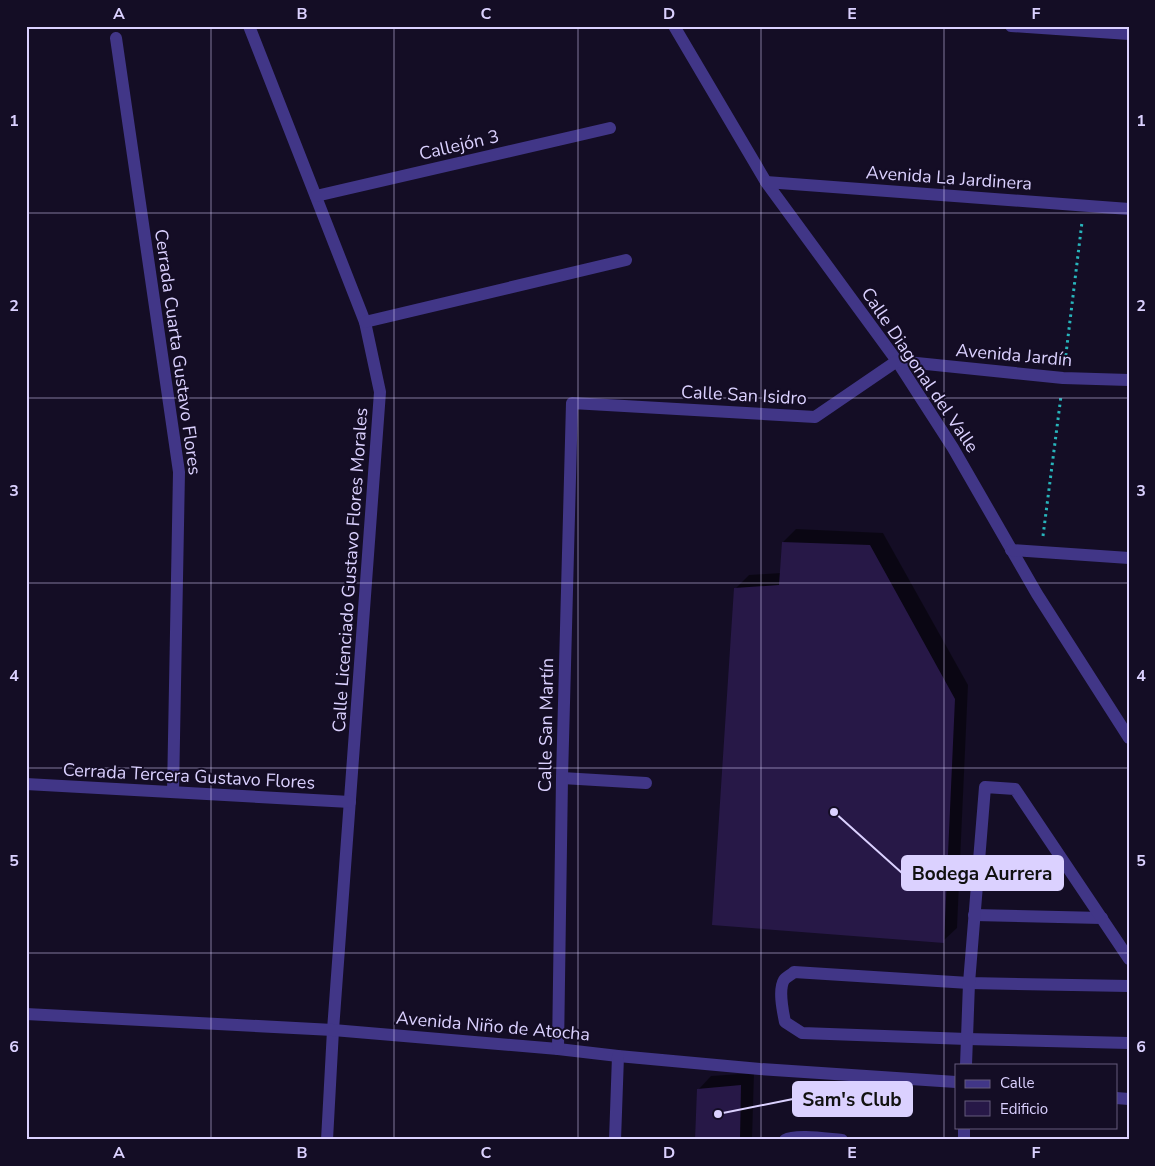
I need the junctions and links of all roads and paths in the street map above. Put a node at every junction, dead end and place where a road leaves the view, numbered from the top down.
1 (249, 26) edge
2 (674, 26) edge
3 (1011, 26) edge
4 (1129, 34) edge
5 (116, 38) dead end
6 (610, 128) dead end
7 (766, 182) junction
8 (316, 196) junction
9 (1084, 205) junction
10 (1129, 209) edge
11 (626, 260) dead end
12 (365, 322) junction
13 (897, 362) junction
14 (1063, 378) junction
15 (1129, 380) edge
16 (572, 403) joint
17 (1012, 550) junction
18 (1041, 552) junction
19 (1129, 558) edge
20 (1129, 738) edge
21 (562, 778) junction
22 (646, 783) dead end
23 (26, 784) edge
24 (173, 792) junction
25 (350, 802) junction
26 (974, 915) junction
27 (1102, 918) junction
28 (1129, 959) edge
29 (969, 983) junction
30 (1129, 986) edge
31 (26, 1014) edge
32 (333, 1030) junction
33 (967, 1039) junction
34 (1129, 1043) edge
35 (558, 1049) junction
36 (618, 1056) junction
37 (966, 1064) edge
38 (955, 1082) edge
39 (327, 1140) edge
40 (615, 1140) edge
41 (784, 1140) edge
42 (842, 1140) edge

1 - 8 street, Calle Licenciado Gustavo Flores Morales
2 - 7 street, Calle Diagonal del Valle
3 - 4 street
5 - 24 street, Cerrada Cuarta Gustavo Flores
6 - 8 street, Callejón 3
7 - 9 street, Avenida La Jardinera
7 - 13 street, Calle Diagonal del Valle
8 - 12 street, Calle Licenciado Gustavo Flores Morales
9 - 10 street, Avenida La Jardinera
9 - 14 path
11 - 12 street
12 - 25 street, Calle Licenciado Gustavo Flores Morales
13 - 14 street, Avenida Jardín
13 - 16 street, Calle San Isidro
13 - 17 street, Calle Diagonal del Valle
14 - 15 street, Avenida Jardín
14 - 18 path
16 - 21 street, Calle San Martín
17 - 18 street
17 - 20 street, Calle Diagonal del Valle
18 - 19 street
21 - 22 street
21 - 35 street, Calle San Martín
23 - 24 street, Cerrada Tercera Gustavo Flores
24 - 25 street, Cerrada Tercera Gustavo Flores
25 - 32 street, Calle Licenciado Gustavo Flores Morales
26 - 27 street
26 - 27 street
26 - 29 street
27 - 28 street
29 - 30 street
29 - 33 street
29 - 33 street
31 - 32 street, Avenida Niño de Atocha
32 - 35 street, Avenida Niño de Atocha
32 - 39 street, Calle Licenciado Gustavo Flores Morales
33 - 34 street
33 - 37 street
35 - 36 street, Avenida Niño de Atocha
36 - 38 street, Avenida Niño de Atocha
36 - 40 street
41 - 42 street

